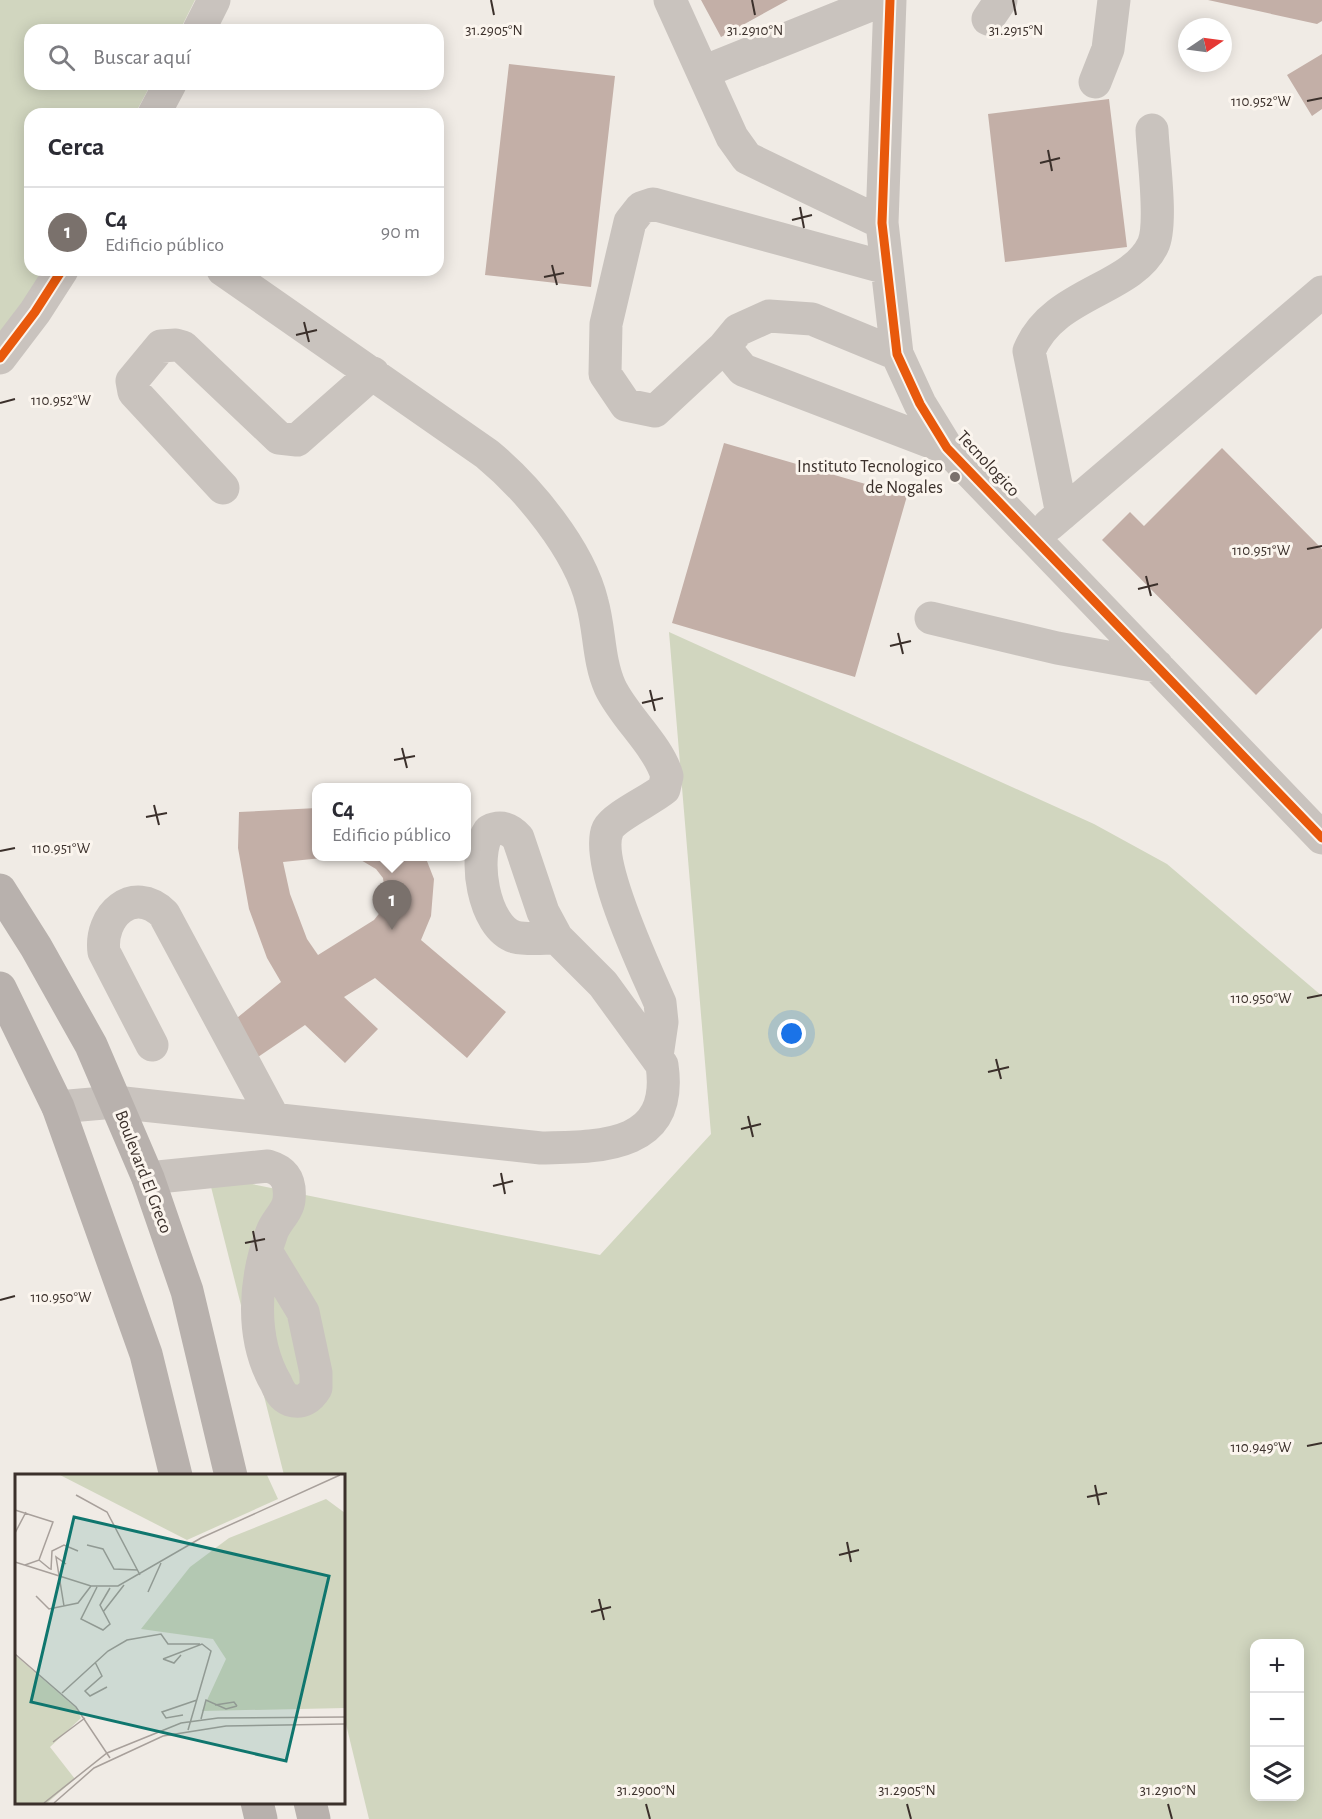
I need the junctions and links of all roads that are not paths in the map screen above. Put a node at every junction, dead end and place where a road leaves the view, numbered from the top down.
1 (214, 0) edge
2 (669, 0) edge
3 (884, 0) edge
4 (890, 0) edge
5 (1114, 0) edge
6 (202, 24) edge
7 (703, 72) junction
8 (1095, 82) dead end
9 (167, 90) edge
10 (157, 108) edge
11 (1152, 130) dead end
12 (882, 223) junction
13 (887, 268) junction
14 (58, 276) edge
15 (232, 276) edge
16 (1322, 292) edge
17 (724, 347) junction
18 (897, 354) junction
19 (0, 358) edge
20 (373, 373) junction
21 (947, 448) junction
22 (223, 488) dead end
23 (1062, 514) junction
24 (1034, 538) junction
25 (931, 618) dead end
26 (1157, 666) junction
27 (1322, 838) edge
28 (0, 890) edge
29 (557, 938) dead end
30 (0, 988) edge
31 (152, 1045) dead end
32 (657, 1056) junction
33 (115, 1102) junction
34 (57, 1107) junction
35 (274, 1119) junction
36 (148, 1178) junction
37 (266, 1251) dead end
38 (176, 1474) edge
39 (231, 1474) edge
40 (257, 1804) edge
41 (310, 1804) edge
42 (261, 1819) edge
43 (314, 1819) edge

1 - 6 street
2 - 7 street
3 - 7 street
4 - 12 street, Tecnologico
5 - 8 street
7 - 12 street
9 - 10 street
11 - 23 street
12 - 13 street, Tecnologico
13 - 17 street
13 - 18 street, Tecnologico
14 - 19 street
15 - 20 street
16 - 23 street
17 - 18 street
17 - 21 street, Tecnologico
18 - 21 street, Tecnologico
20 - 22 street
20 - 32 street
21 - 24 street, Tecnologico
23 - 24 street
24 - 26 street, Tecnologico
25 - 26 street
26 - 27 street, Tecnologico
28 - 33 main road, Boulevard El Greco
29 - 32 street
30 - 34 main road
31 - 35 street
32 - 35 street
33 - 34 street
33 - 35 street
33 - 36 main road, Boulevard El Greco
34 - 38 main road
36 - 37 street
36 - 39 main road, Boulevard El Greco
40 - 42 main road
41 - 43 main road

